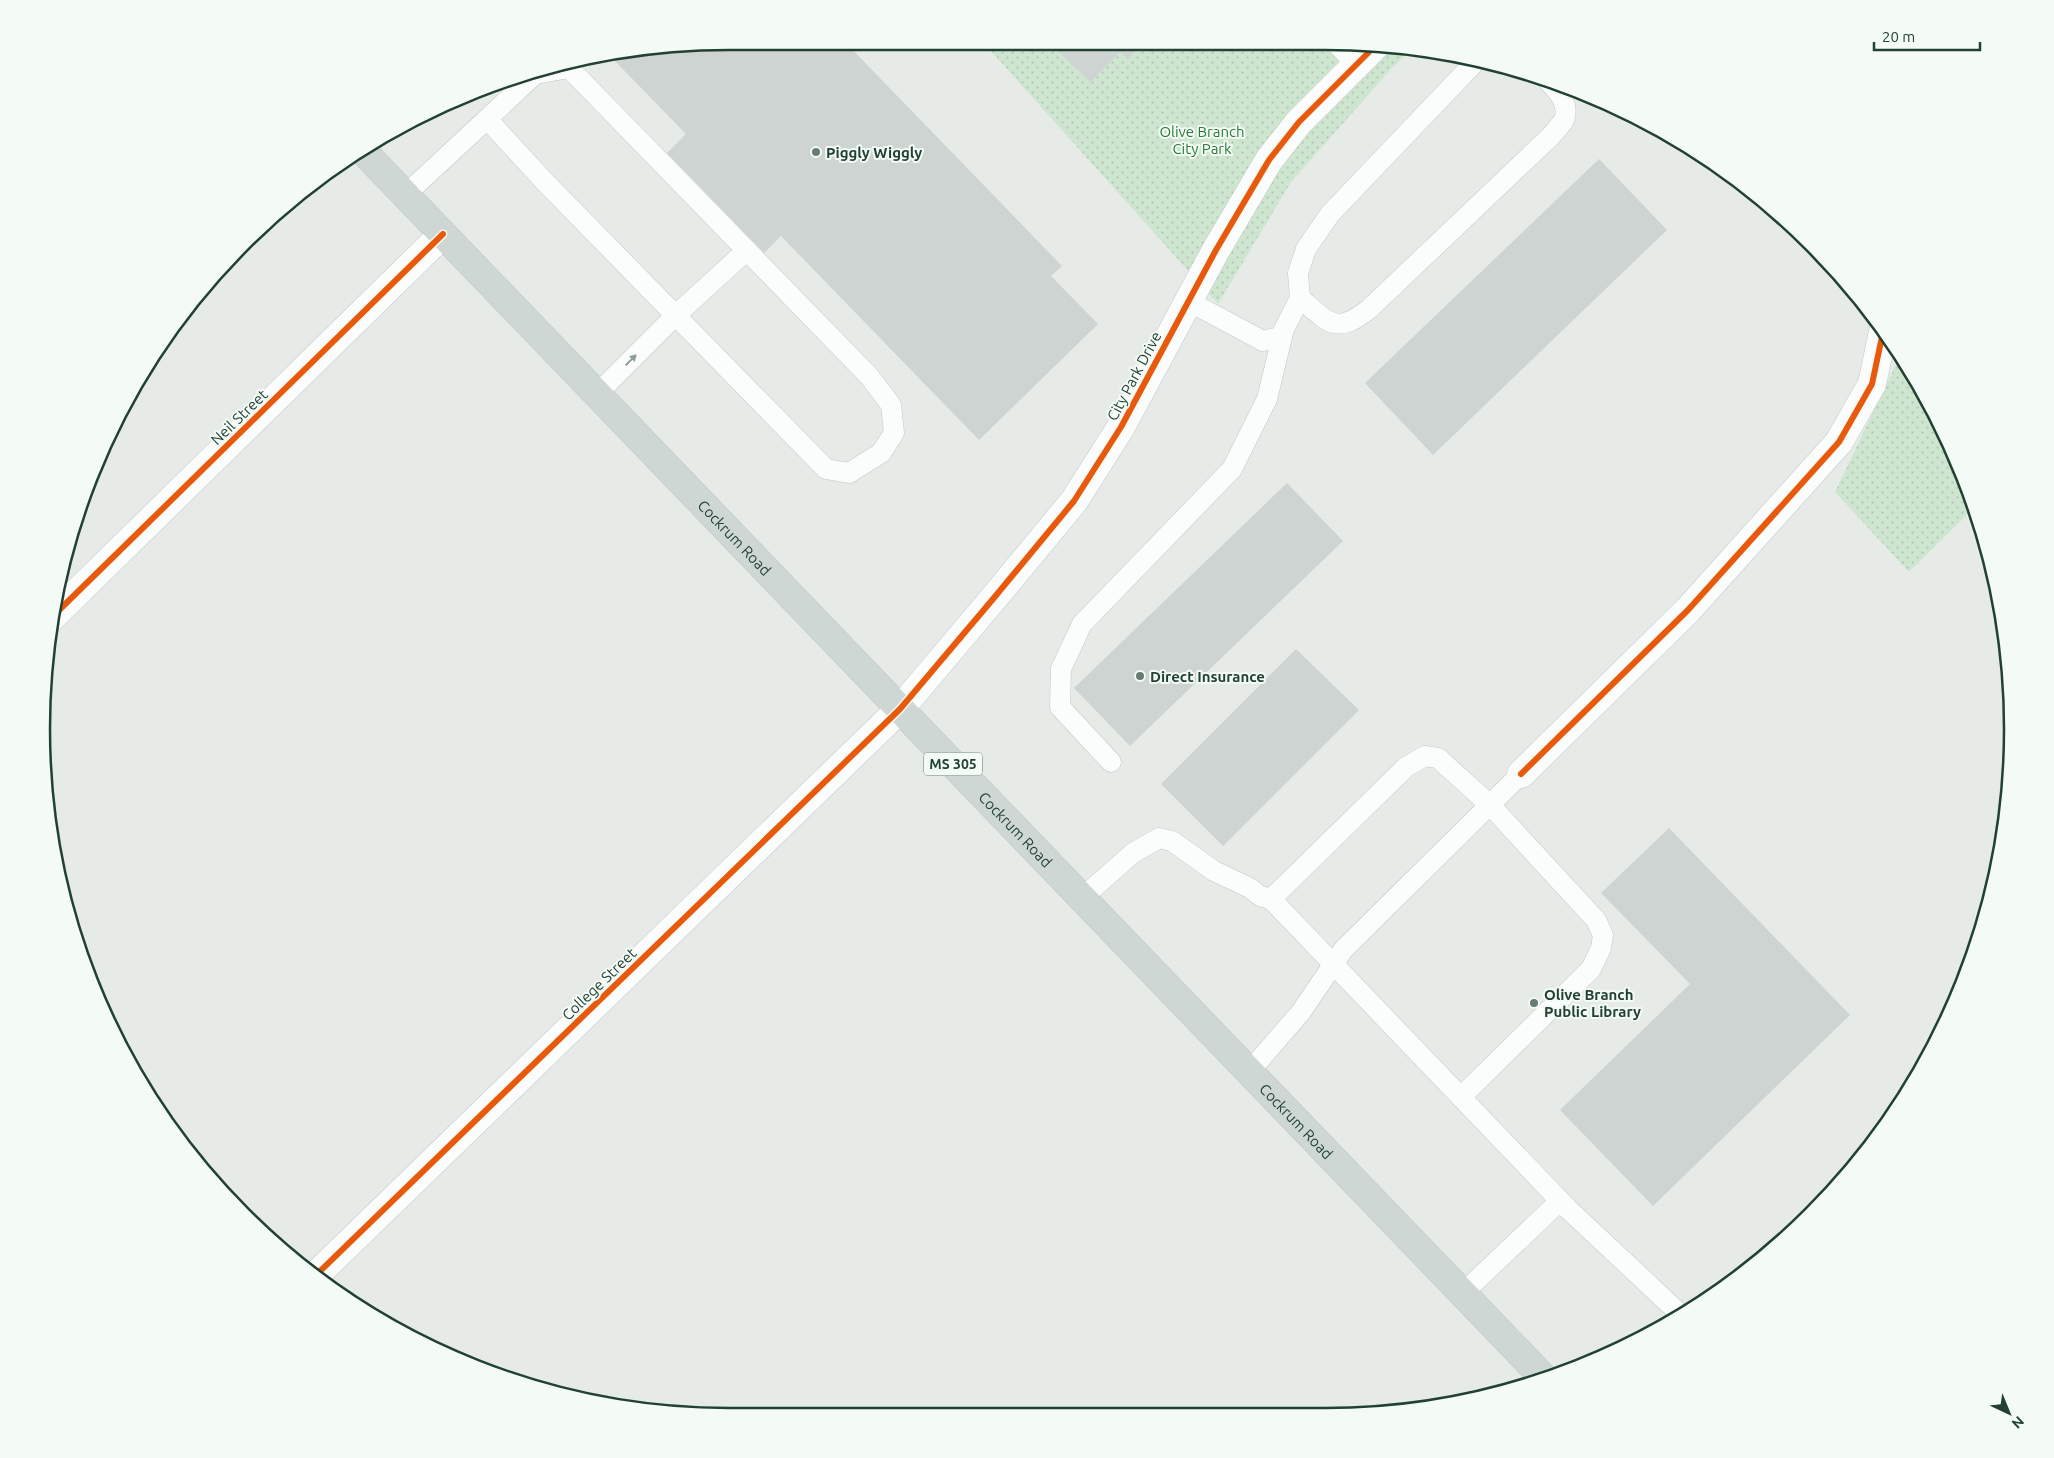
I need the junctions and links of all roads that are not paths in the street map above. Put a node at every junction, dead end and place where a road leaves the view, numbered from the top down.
1 (1366, 55) edge
2 (1471, 66) edge
3 (570, 69) edge
4 (528, 81) edge
5 (1556, 91) edge
6 (487, 119) junction
7 (366, 155) edge
8 (406, 195) junction
9 (443, 234) junction
10 (747, 250) junction
11 (1300, 298) junction
12 (1188, 301) junction
13 (676, 315) junction
14 (1283, 333) junction
15 (1881, 340) edge
16 (597, 394) junction
17 (61, 608) edge
18 (900, 709) junction
19 (1111, 762) dead end
20 (1521, 774) joint
21 (1490, 805) junction
22 (1082, 898) junction
23 (1271, 899) junction
24 (1334, 965) junction
25 (1249, 1072) junction
26 (1461, 1097) junction
27 (1560, 1201) junction
28 (320, 1271) edge
29 (1463, 1293) junction
30 (1676, 1310) edge
31 (1539, 1373) edge

1 - 12 street, City Park Drive
2 - 11 lane
3 - 10 lane
4 - 6 lane
5 - 11 lane
6 - 8 lane
6 - 13 lane
7 - 8 main road, Cockrum Road / MS 305
8 - 9 main road, Cockrum Road / MS 305
9 - 16 main road, Cockrum Road / MS 305
9 - 17 street, Neil Street
10 - 13 lane
10 - 13 lane
11 - 14 lane
12 - 14 lane
12 - 18 street, City Park Drive
16 -> 13 lane
14 - 19 lane
15 - 20 street
16 - 18 main road, Cockrum Road / MS 305
18 - 22 main road, Cockrum Road / MS 305
18 - 28 street, College Street
20 - 21 lane
21 - 23 lane
21 - 24 lane
21 - 26 lane
22 - 23 lane
22 - 25 main road, Cockrum Road / MS 305
23 - 24 lane
24 - 25 lane
24 - 26 lane
25 - 29 main road, Cockrum Road / MS 305
26 - 27 lane
27 - 29 lane
27 - 30 lane
29 - 31 main road, Cockrum Road / MS 305

